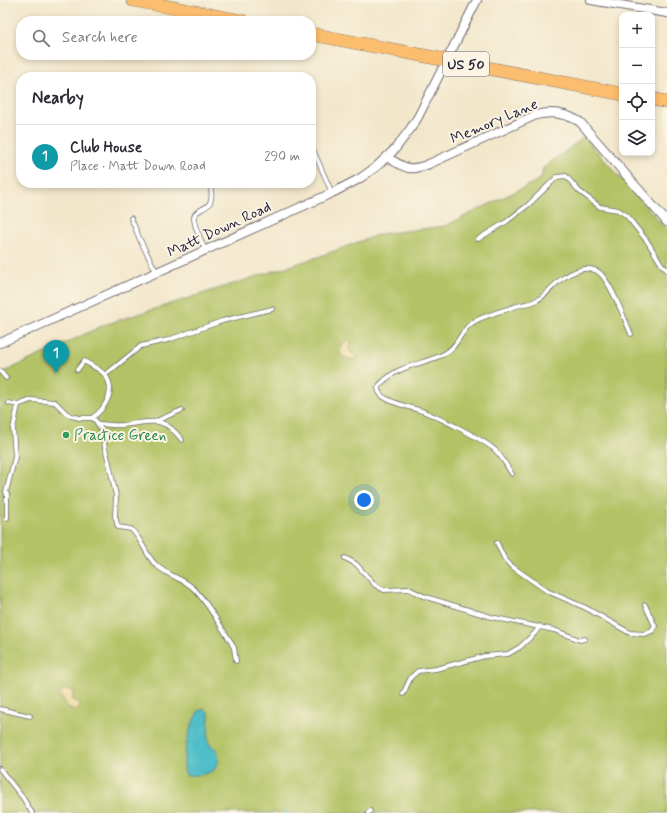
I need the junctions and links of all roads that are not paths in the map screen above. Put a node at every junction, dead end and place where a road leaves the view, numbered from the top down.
1 (133, 0) edge
2 (477, 0) edge
3 (591, 0) edge
4 (667, 13) edge
5 (216, 16) edge
6 (316, 35) edge
7 (446, 60) junction
8 (619, 93) edge
9 (655, 100) edge
10 (667, 102) edge
11 (316, 156) edge
12 (387, 157) junction
13 (211, 190) dead end
14 (332, 193) junction
15 (131, 218) dead end
16 (667, 222) edge
17 (478, 239) dead end
18 (205, 251) junction
19 (667, 270) edge
20 (157, 273) junction
21 (272, 309) dead end
22 (631, 334) dead end
23 (0, 343) edge
24 (77, 370) dead end
25 (0, 371) edge
26 (105, 375) junction
27 (6, 378) dead end
28 (9, 403) dead end
29 (18, 405) junction
30 (182, 410) dead end
31 (92, 418) junction
32 (156, 421) junction
33 (98, 424) junction
34 (182, 440) dead end
35 (512, 474) dead end
36 (7, 518) dead end
37 (497, 543) dead end
38 (345, 558) dead end
39 (645, 605) dead end
40 (540, 626) junction
41 (585, 639) dead end
42 (236, 661) dead end
43 (402, 694) dead end
44 (0, 709) edge
45 (30, 716) dead end
46 (0, 769) edge
47 (32, 813) edge

1 - 5 highway
2 - 7 street, Matt Down Road
3 - 4 street
6 - 7 highway, US 50
7 - 8 highway, US 50
7 - 12 street, Matt Down Road
9 - 10 highway
11 - 14 lane
12 - 14 street, Matt Down Road
12 - 16 street, Memory Lane
13 - 18 lane
14 - 18 street, Matt Down Road
15 - 20 lane
17 - 19 lane
18 - 20 street, Matt Down Road
20 - 23 street, Matt Down Road
21 - 26 lane
22 - 35 lane
24 - 26 lane
25 - 27 lane
26 - 31 lane
28 - 29 lane
29 - 31 lane
29 - 36 lane
30 - 32 lane
31 - 33 lane
32 - 33 lane
32 - 34 lane
33 - 42 lane
37 - 39 lane
38 - 40 lane
40 - 41 lane
40 - 43 lane
44 - 45 lane
46 - 47 lane

